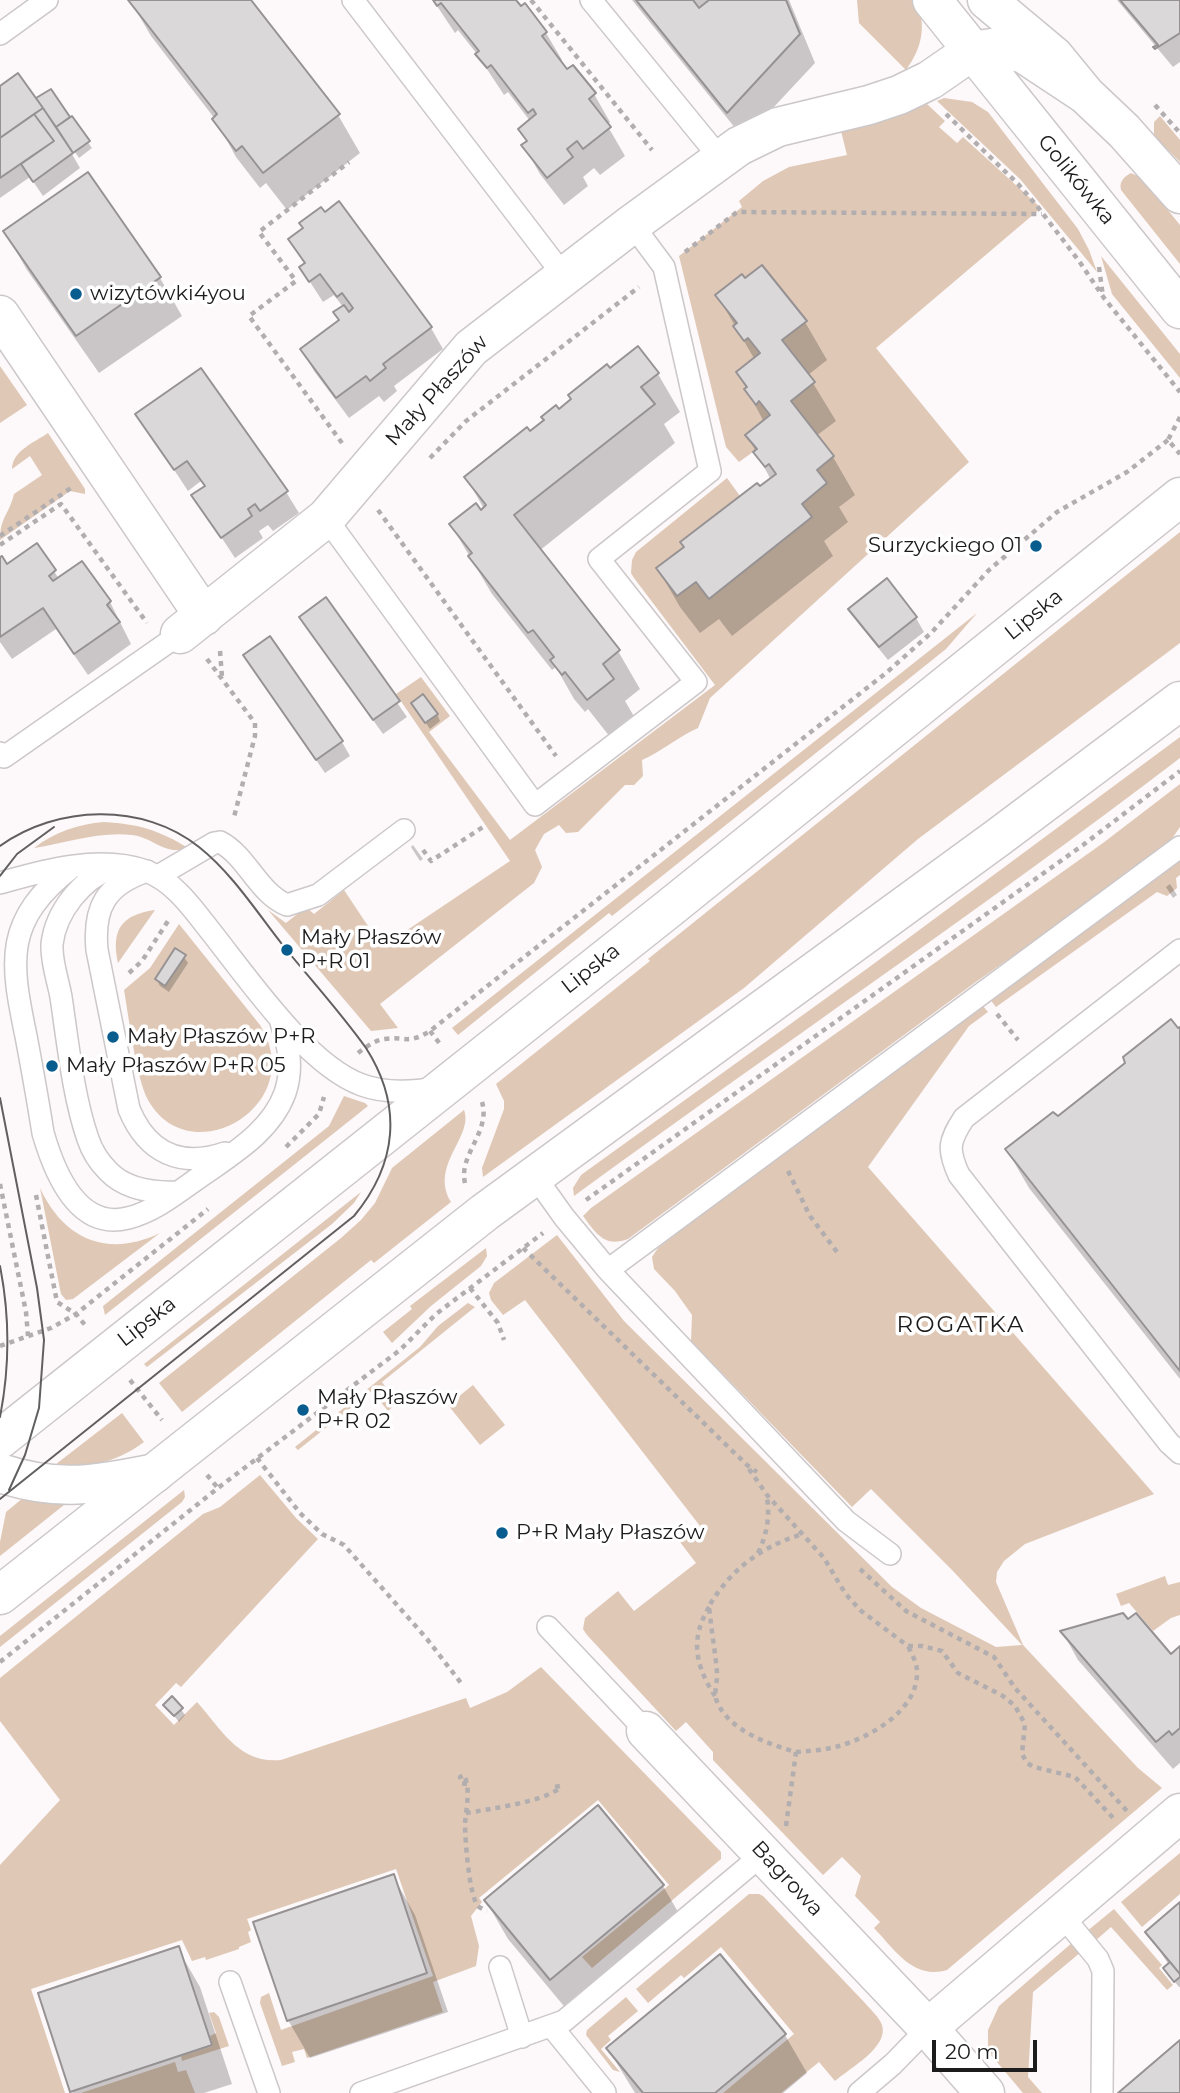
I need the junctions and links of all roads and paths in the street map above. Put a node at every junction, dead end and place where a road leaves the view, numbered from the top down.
1 (47, 0) edge
2 (353, 0) edge
3 (531, 0) edge
4 (591, 0) edge
5 (932, 0) edge
6 (966, 0) edge
7 (987, 0) edge
8 (0, 34) edge
9 (972, 51) junction
10 (1086, 95) junction
11 (1155, 105) dead end
12 (942, 110) dead end
13 (1180, 133) edge
14 (652, 150) dead end
15 (720, 158) junction
16 (349, 162) dead end
17 (1180, 194) edge
18 (632, 224) junction
19 (1098, 262) dead end
20 (564, 276) junction
21 (1104, 298) junction
22 (1180, 309) edge
23 (0, 315) edge
24 (1180, 392) edge
25 (1180, 417) edge
26 (1168, 440) junction
27 (1180, 454) edge
28 (351, 464) junction
29 (84, 480) dead end
30 (1180, 497) edge
31 (326, 518) junction
32 (0, 536) edge
33 (0, 545) edge
34 (192, 635) junction
35 (224, 683) junction
36 (1180, 701) edge
37 (0, 753) edge
38 (1180, 771) edge
39 (572, 778) junction
40 (486, 825) dead end
41 (404, 830) joint
42 (223, 843) junction
43 (1180, 847) edge
44 (118, 865) junction
45 (72, 867) junction
46 (152, 874) junction
47 (0, 883) edge
48 (1180, 950) edge
49 (992, 1009) dead end
50 (281, 1019) junction
51 (430, 1031) junction
52 (445, 1050) dead end
53 (351, 1058) dead end
54 (1036, 1063) junction
55 (441, 1087) junction
56 (478, 1094) dead end
57 (246, 1144) junction
58 (776, 1145) junction
59 (534, 1175) junction
60 (0, 1184) edge
61 (468, 1190) dead end
62 (178, 1192) junction
63 (578, 1207) dead end
64 (549, 1228) dead end
65 (523, 1248) junction
66 (837, 1252) dead end
67 (608, 1270) junction
68 (470, 1288) junction
69 (51, 1328) dead end
70 (28, 1336) junction
71 (504, 1340) dead end
72 (0, 1346) edge
73 (125, 1375) dead end
74 (168, 1426) dead end
75 (0, 1439) edge
76 (1180, 1453) edge
77 (257, 1458) junction
78 (747, 1465) junction
79 (0, 1474) edge
80 (155, 1474) junction
81 (767, 1478) dead end
82 (767, 1495) junction
83 (803, 1534) junction
84 (757, 1553) junction
85 (890, 1554) dead end
86 (856, 1566) dead end
87 (0, 1595) edge
88 (709, 1606) junction
89 (548, 1627) dead end
90 (908, 1646) junction
91 (0, 1662) edge
92 (461, 1683) dead end
93 (715, 1696) junction
94 (646, 1731) joint
95 (796, 1752) junction
96 (467, 1784) dead end
97 (554, 1792) dead end
98 (466, 1813) junction
99 (1180, 1813) edge
100 (1137, 1833) junction
101 (774, 1841) junction
102 (487, 1911) dead end
103 (1060, 1914) junction
104 (500, 1967) dead end
105 (230, 1982) dead end
106 (552, 2027) junction
107 (928, 2028) junction
108 (522, 2037) junction
109 (605, 2092) edge
110 (269, 2093) edge
111 (361, 2093) edge
112 (859, 2093) edge
113 (985, 2093) edge
114 (1102, 2093) edge

1 - 8 lane
2 - 20 lane
3 - 14 path
4 - 15 lane
5 - 9 street, Golikówka
6 - 9 street
7 - 10 street
9 - 10 street
9 - 15 street, Mały Płaszów
9 - 22 street, Golikówka
10 - 17 street
11 - 13 path
12 - 21 path
15 - 18 street, Mały Płaszów
16 - 28 path
18 - 20 street, Mały Płaszów
18 - 39 lane
19 - 21 path
20 - 28 street, Mały Płaszów
21 - 24 path
23 - 34 street
25 - 26 path
26 - 27 path
26 - 51 path
28 - 31 street, Mały Płaszów
28 - 39 path
29 - 32 path
30 - 55 street, Lipska
31 - 34 street, Mały Płaszów
31 - 39 lane
33 - 34 path
34 - 35 path
34 - 35 path
34 - 37 lane
35 - 42 path
36 - 59 street
38 - 63 path
40 - 41 path
41 - 42 lane
42 - 46 lane
43 - 58 lane
44 - 45 lane
44 - 46 lane
44 - 62 lane
45 - 47 lane
45 - 62 lane
46 - 50 lane
46 - 57 lane
48 - 54 lane
49 - 54 path
50 - 55 lane
50 - 57 lane
51 - 52 path
51 - 53 path
54 - 76 lane
55 - 75 street, Lipska
56 - 61 path
57 - 62 lane
58 - 66 path
58 - 67 lane
59 - 67 lane
59 - 80 street
60 - 70 path
64 - 65 path
65 - 68 path
65 - 78 path
67 - 85 lane
68 - 71 path
68 - 77 path
69 - 70 path
70 - 72 path
73 - 74 path
77 - 91 path
77 - 92 path
78 - 81 path
78 - 82 path
79 - 80 street
80 - 87 street
82 - 83 path
82 - 84 path
83 - 84 path
83 - 90 path
84 - 88 path
86 - 100 path
88 - 93 path
88 - 93 path
89 - 94 lane
90 - 95 path
90 - 100 path
93 - 95 path
94 - 101 street, Bagrowa
95 - 101 path
96 - 98 path
97 - 98 path
98 - 102 path
99 - 100 street
100 - 103 street
101 - 106 lane
101 - 107 street, Bagrowa
103 - 107 street
103 - 114 lane
104 - 108 lane
105 - 110 lane
106 - 108 lane
106 - 109 lane
107 - 112 lane
107 - 113 street, Bagrowa
108 - 111 lane

